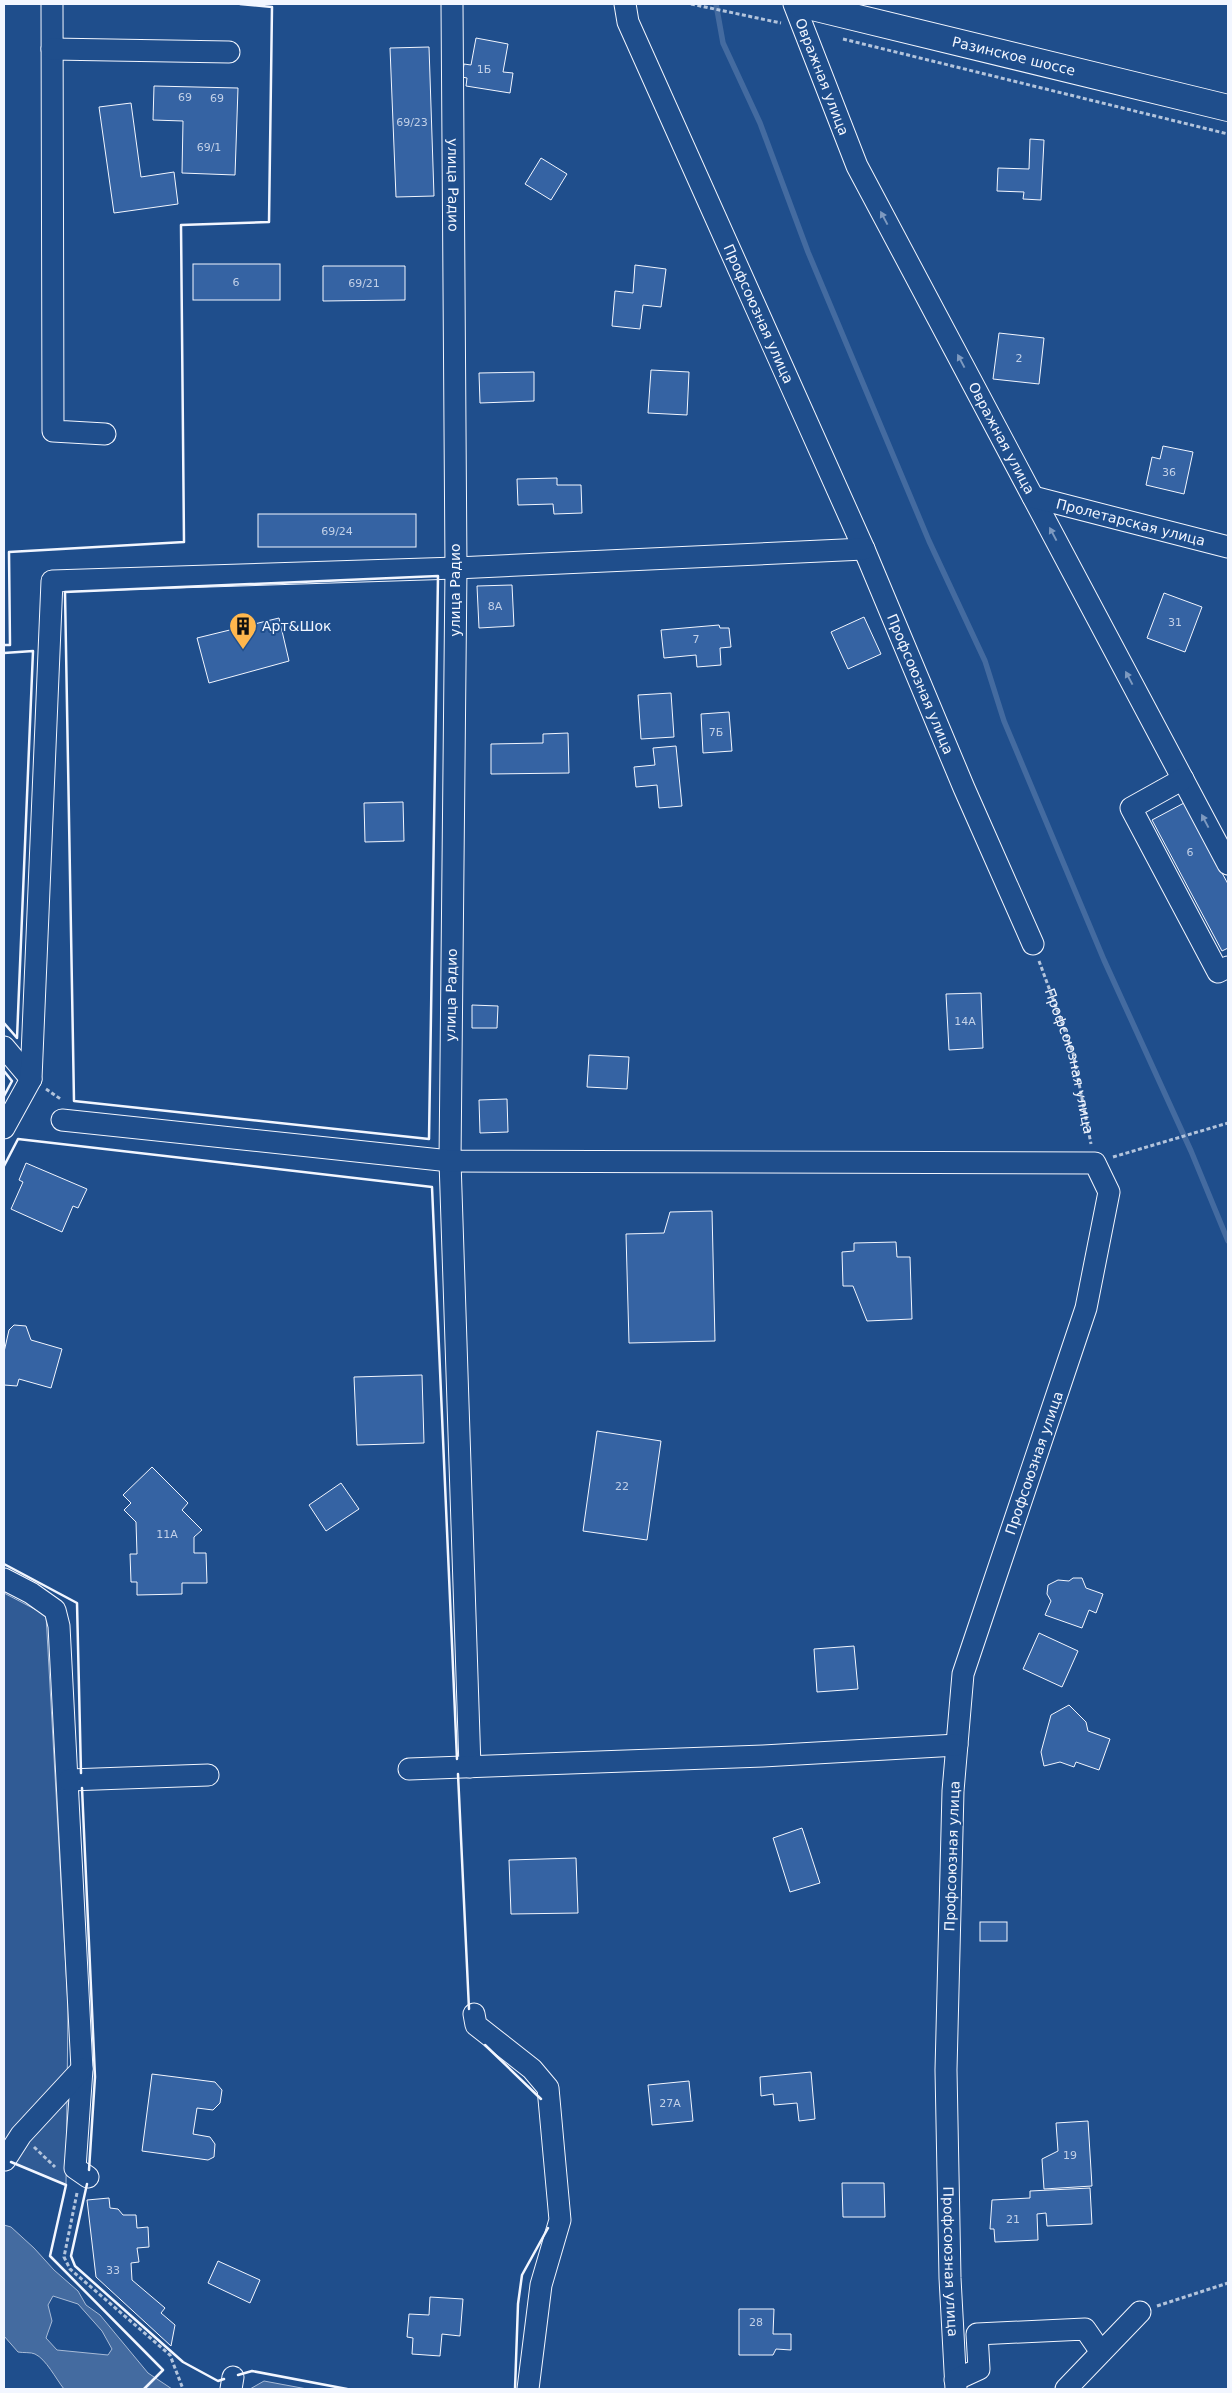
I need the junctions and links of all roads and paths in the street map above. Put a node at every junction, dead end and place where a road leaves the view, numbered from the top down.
1 (52, 4) edge
2 (452, 4) edge
3 (625, 4) edge
4 (691, 4) edge
5 (794, 4) edge
6 (801, 15) edge
7 (836, 37) dead end
8 (52, 49) junction
9 (229, 52) dead end
10 (1228, 108) edge
11 (1228, 134) edge
12 (105, 434) dead end
13 (1033, 497) junction
14 (1228, 547) edge
15 (864, 549) junction
16 (456, 568) junction
17 (1183, 779) junction
18 (1228, 864) edge
19 (1033, 944) joint
20 (1228, 967) edge
21 (4, 1047) edge
22 (31, 1079) junction
23 (62, 1120) joint
24 (1228, 1123) edge
25 (4, 1128) edge
26 (1095, 1163) junction
27 (450, 1169) junction
28 (4, 1579) edge
29 (957, 1746) junction
30 (470, 1766) junction
31 (409, 1768) dead end
32 (208, 1775) dead end
33 (69, 1780) junction
34 (474, 2014) dead end
35 (82, 2069) junction
36 (21, 2135) junction
37 (5, 2160) edge
38 (61, 2172) dead end
39 (83, 2182) joint
40 (1228, 2283) edge
41 (1140, 2312) joint
42 (1101, 2352) junction
43 (955, 2385) edge
44 (183, 2389) edge
45 (528, 2389) edge
46 (1066, 2389) edge

1 - 8 street
2 - 16 street, улица Радио
3 - 15 street, Профсоюзная улица
4 - 6 path
5 - 6 street, Овражная улица
6 - 10 main road, Разинское шоссе
13 -> 6 street, Овражная улица
7 - 11 path
8 - 9 street
8 - 12 street
13 - 14 street, Пролетарская улица
17 -> 13 street, Овражная улица
15 - 16 street
15 - 19 street, Профсоюзная улица
16 - 22 street
16 - 27 street, улица Радио
18 -> 17 street, Овражная улица
17 - 20 street
19 - 26 path, Профсоюзная улица
21 - 22 street
22 - 23 path
22 - 25 street
23 - 27 street
24 - 26 path
26 - 27 street
26 - 29 street, Профсоюзная улица
27 - 30 street, улица Радио
28 - 33 street
29 - 30 street
29 - 43 street, Профсоюзная улица
30 - 31 street
32 - 33 street
33 - 35 street
34 - 45 street
35 - 36 street
35 - 39 street
36 - 37 street
36 - 38 path
39 - 44 path
40 - 41 path
41 - 42 street
42 - 43 street
42 - 46 street

